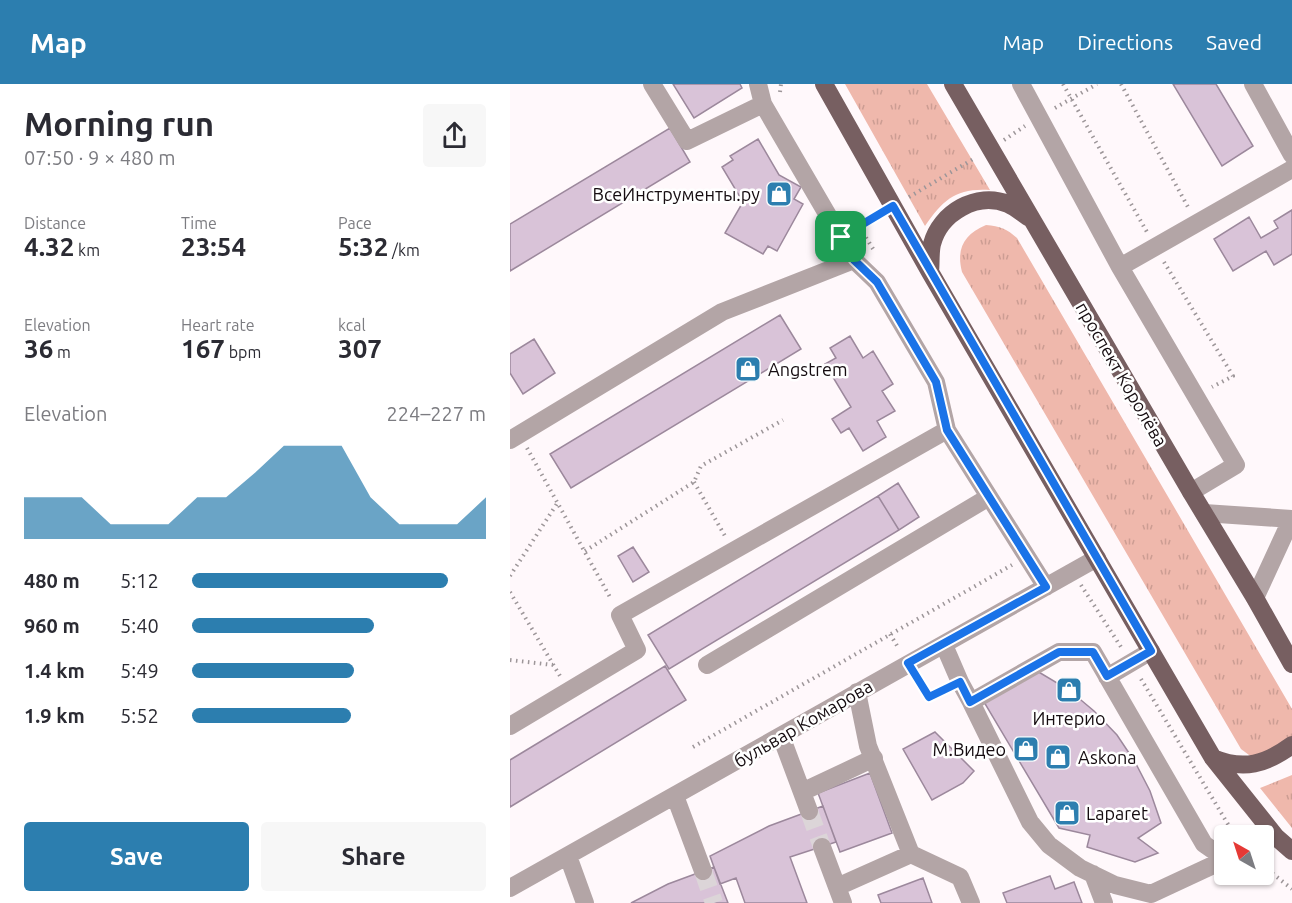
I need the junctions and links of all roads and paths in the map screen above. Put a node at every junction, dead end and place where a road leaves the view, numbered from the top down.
1 (652, 84) edge
2 (758, 84) edge
3 (824, 84) edge
4 (953, 84) edge
5 (1020, 84) edge
6 (1063, 84) edge
7 (1097, 84) edge
8 (1121, 84) edge
9 (1253, 84) edge
10 (1072, 98) junction
11 (763, 104) junction
12 (1039, 117) junction
13 (990, 148) junction
14 (1292, 155) edge
15 (1292, 169) edge
16 (893, 206) junction
17 (1032, 219) junction
18 (1197, 224) junction
19 (841, 237) junction
20 (1155, 247) junction
21 (854, 260) junction
22 (1120, 267) junction
23 (930, 272) junction
24 (1196, 396) junction
25 (783, 420) dead end
26 (947, 430) junction
27 (515, 437) edge
28 (694, 482) junction
29 (1191, 492) junction
30 (989, 497) junction
31 (558, 502) junction
32 (1204, 513) junction
33 (1291, 520) edge
34 (585, 551) junction
35 (733, 551) junction
36 (1027, 556) junction
37 (1097, 558) junction
38 (1073, 572) junction
39 (510, 576) edge
40 (1046, 587) junction
41 (510, 592) edge
42 (1255, 598) junction
43 (620, 615) junction
44 (944, 645) junction
45 (1151, 651) junction
46 (510, 660) edge
47 (908, 663) junction
48 (1131, 663) junction
49 (1292, 664) edge
50 (553, 665) junction
51 (707, 665) dead end
52 (1107, 676) junction
53 (960, 682) junction
54 (568, 690) junction
55 (857, 692) junction
56 (970, 702) junction
57 (510, 726) edge
58 (781, 736) junction
59 (1292, 745) edge
60 (693, 747) dead end
61 (1214, 758) junction
62 (874, 759) junction
63 (802, 792) junction
64 (675, 796) junction
65 (809, 811) tunnel mouth
66 (1228, 825) edge
67 (1261, 825) edge
68 (1274, 839) edge
69 (822, 847) tunnel mouth
70 (1292, 851) edge
71 (1214, 852) edge
72 (911, 854) junction
73 (568, 856) junction
74 (1214, 864) edge
75 (703, 871) tunnel mouth
76 (1093, 874) junction
77 (1274, 875) edge
78 (510, 888) edge
79 (1292, 889) edge
80 (840, 895) edge
81 (585, 903) edge
82 (971, 903) edge
83 (1104, 903) edge

1 - 11 street
2 - 11 street
3 - 16 main road
4 - 13 main road, проспект Королёва
5 - 12 street
6 - 10 path
7 - 10 path
8 - 18 path
9 - 14 street
10 - 20 path
11 - 19 street
12 - 13 path
12 - 22 street
13 - 16 path
13 - 17 main road, проспект Королёва
15 - 18 street
16 - 19 path
16 - 23 main road
17 - 23 main road
17 - 29 main road, проспект Королёва
18 - 20 street
19 - 21 street
20 - 22 street
20 - 24 path
21 - 26 street
21 - 27 street
22 - 24 street
23 - 37 main road
24 - 29 street
25 - 28 path
26 - 30 street
26 - 35 street
27 - 31 path
28 - 34 path
28 - 35 path
29 - 32 main road, проспект Королёва
30 - 36 street
30 - 51 street
31 - 34 path
31 - 39 path
32 - 33 street
32 - 42 main road, проспект Королёва
33 - 42 street
34 - 43 path
35 - 43 street
36 - 40 street
36 - 60 path
37 - 38 street, бульвар Комарова
37 - 45 main road
38 - 40 street, бульвар Комарова
38 - 48 path
40 - 44 street, бульвар Комарова
41 - 50 path
42 - 49 main road, проспект Королёва
43 - 54 street
44 - 47 street, бульвар Комарова
44 - 53 street
45 - 48 street
45 - 61 main road
46 - 50 path
47 - 53 path
47 - 55 street, бульвар Комарова
48 - 52 street
48 - 66 path
50 - 54 path
52 - 56 street
52 - 71 street
53 - 56 street
54 - 57 street
55 - 58 street, бульвар Комарова
55 - 62 street
56 - 76 street
58 - 63 street
58 - 64 street, бульвар Комарова
59 - 61 main road
61 - 67 main road
62 - 63 street
62 - 72 street
63 - 65 street
64 - 73 street, бульвар Комарова
64 - 75 street
68 - 70 main road
69 - 80 street
72 - 80 street
72 - 82 street
73 - 78 street, бульвар Комарова
73 - 81 street
74 - 76 street
76 - 83 street
77 - 79 path

